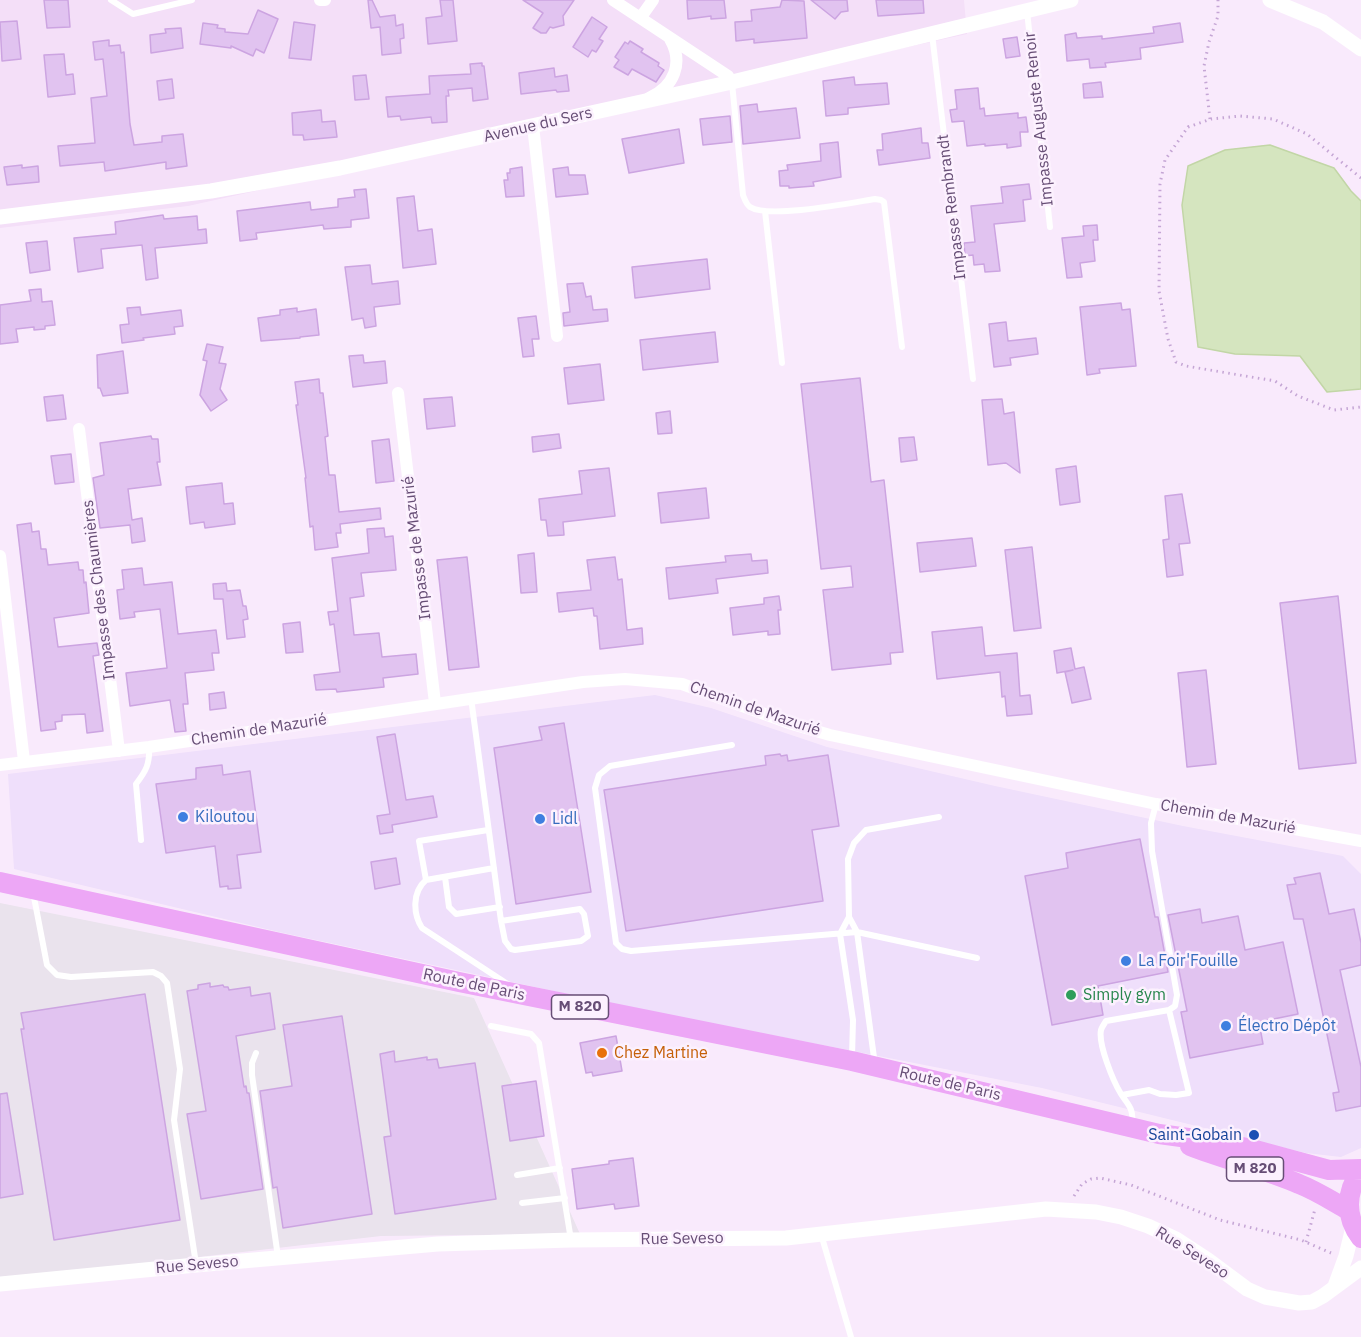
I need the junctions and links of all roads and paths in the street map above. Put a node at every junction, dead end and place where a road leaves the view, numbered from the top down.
1 (111, 0) edge
2 (192, 0) edge
3 (320, 0) edge
4 (325, 0) edge
5 (613, 0) edge
6 (653, 0) edge
7 (1071, 0) edge
8 (1218, 0) edge
9 (1270, 0) edge
10 (1027, 11) junction
11 (641, 18) junction
12 (932, 34) junction
13 (668, 36) junction
14 (1361, 49) edge
15 (732, 82) junction
16 (638, 103) junction
17 (1211, 119) junction
18 (533, 126) junction
19 (1361, 178) edge
20 (765, 211) junction
21 (0, 218) edge
22 (1050, 227) dead end
23 (557, 336) dead end
24 (902, 347) dead end
25 (782, 363) dead end
26 (973, 380) dead end
27 (398, 393) dead end
28 (1361, 407) edge
29 (80, 429) dead end
30 (0, 556) edge
31 (471, 698) junction
32 (435, 703) junction
33 (732, 745) dead end
34 (149, 747) junction
35 (119, 751) junction
36 (24, 761) junction
37 (0, 765) edge
38 (1156, 804) junction
39 (939, 817) dead end
40 (488, 830) junction
41 (141, 840) dead end
42 (1361, 841) edge
43 (494, 868) junction
44 (445, 877) junction
45 (426, 880) junction
46 (0, 882) edge
47 (32, 889) junction
48 (500, 907) junction
49 (849, 917) junction
50 (501, 921) junction
51 (857, 932) junction
52 (840, 934) junction
53 (977, 958) dead end
54 (524, 995) junction
55 (1169, 1010) junction
56 (491, 1026) dead end
57 (256, 1053) dead end
58 (852, 1061) junction
59 (876, 1067) junction
60 (1122, 1095) junction
61 (1131, 1127) junction
62 (1159, 1134) junction
63 (560, 1168) junction
64 (1361, 1170) edge
65 (517, 1175) dead end
66 (565, 1198) junction
67 (522, 1203) dead end
68 (1074, 1210) junction
69 (1354, 1225) edge
70 (821, 1234) junction
71 (571, 1240) junction
72 (1346, 1256) junction
73 (279, 1258) junction
74 (196, 1264) junction
75 (1361, 1268) edge
76 (0, 1284) edge
77 (1335, 1286) junction
78 (851, 1337) edge

1 - 2 lane
3 - 4 street
5 - 11 street
6 - 11 street
7 - 10 street, Avenue du Sers
8 - 17 path
9 - 14 street
10 - 12 street, Avenue du Sers
10 - 22 lane, Impasse Auguste Renoir
11 - 13 street
12 - 15 street, Avenue du Sers
12 - 26 lane, Impasse Rembrandt
13 - 15 street
13 - 16 street
15 - 16 street, Avenue du Sers
15 - 20 lane
16 - 18 street, Avenue du Sers
17 - 19 path
17 - 28 path
18 - 21 street, Avenue du Sers
18 - 23 street
20 - 24 lane
20 - 25 lane
27 - 32 street, Impasse de Mazurié
29 - 35 street, Impasse des Chaumières
30 - 36 street
31 - 32 street, Chemin de Mazurié
31 - 38 street, Chemin de Mazurié
31 - 40 lane
32 - 34 street, Chemin de Mazurié
33 - 52 lane
34 - 35 street, Chemin de Mazurié
34 - 41 lane
35 - 36 street, Chemin de Mazurié
36 - 37 street, Chemin de Mazurié
38 - 42 street, Chemin de Mazurié
38 - 55 lane
39 - 49 lane
40 - 43 lane
40 - 45 lane
43 - 44 lane
43 - 48 lane
44 - 45 lane
44 - 48 lane
45 - 54 lane
46 - 47 main road, Route de Paris / M 820
47 - 54 main road, Route de Paris / M 820
47 - 74 lane
48 - 50 lane
49 - 51 lane
49 - 52 lane
50 - 50 lane
51 - 52 lane
51 - 53 lane
51 - 59 lane
52 - 58 lane
54 - 58 main road, Route de Paris / M 820
55 - 60 lane
55 - 60 lane
56 - 63 lane
57 - 73 lane
58 - 59 main road, Route de Paris / M 820
59 - 61 main road, Route de Paris / M 820
60 - 61 lane
61 - 62 main road, Route de Paris / M 820
62 - 64 main road, Route de Paris / M 820
62 - 69 main road, Route de Paris / M 820
63 - 65 lane
63 - 66 lane
64 - 69 main road
66 - 67 lane
66 - 71 lane
68 - 70 street, Rue Seveso
68 - 72 path
68 - 77 street, Rue Seveso
69 - 72 street
70 - 71 street, Rue Seveso
70 - 78 lane
71 - 73 street, Rue Seveso
72 - 77 street
73 - 74 street, Rue Seveso
74 - 76 street, Rue Seveso
75 - 77 street, Rue Seveso

